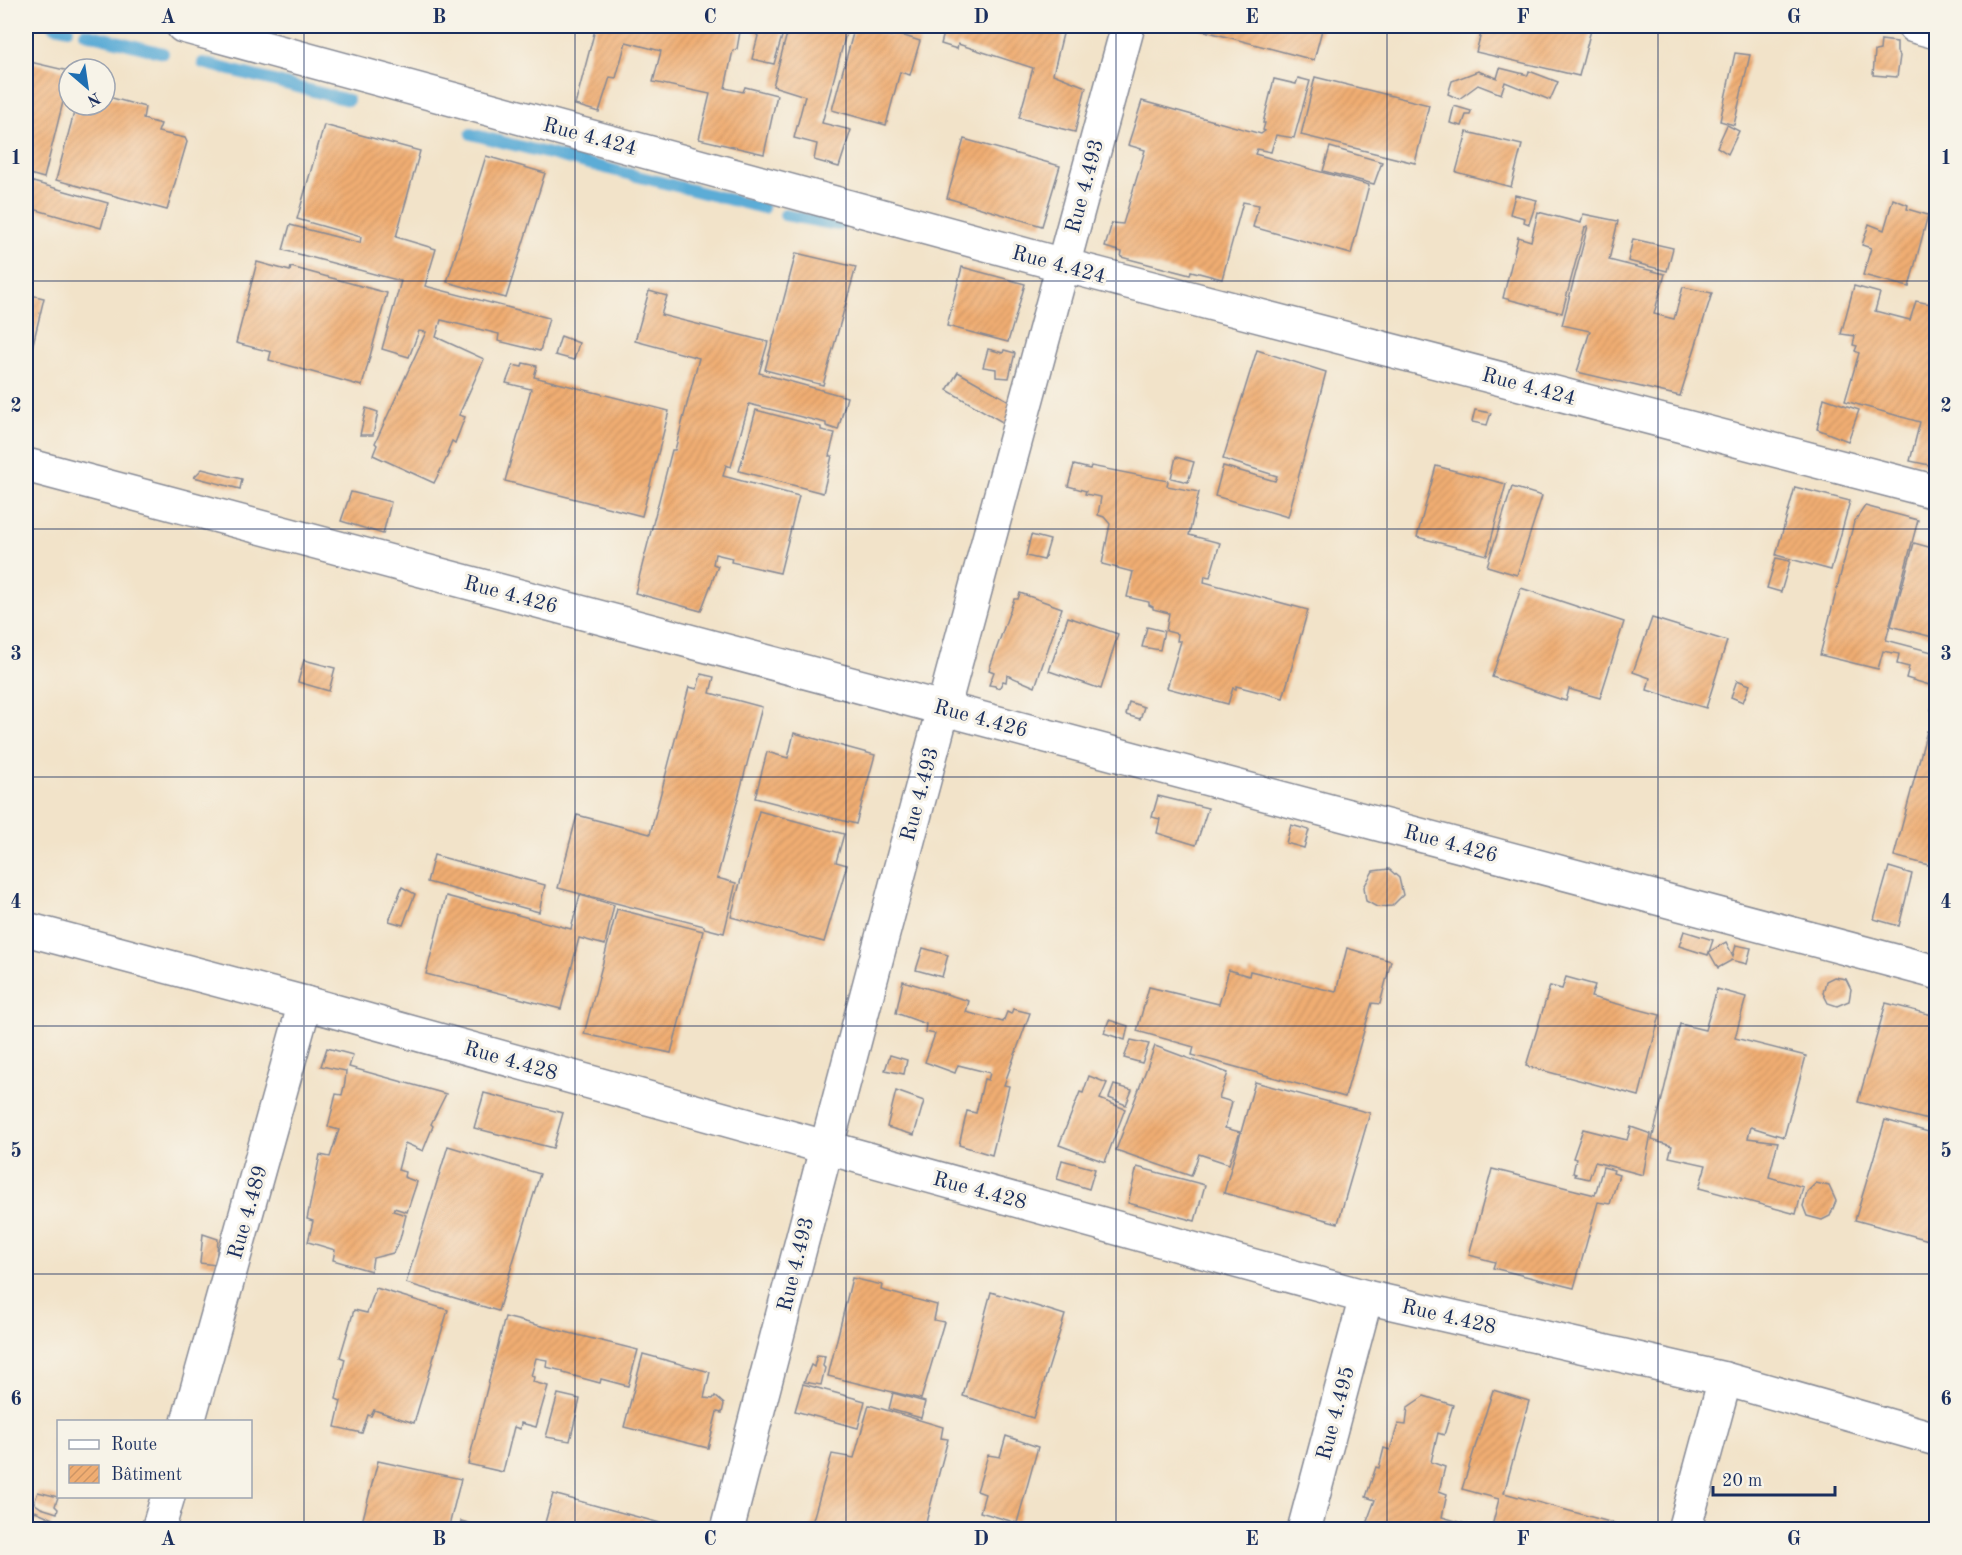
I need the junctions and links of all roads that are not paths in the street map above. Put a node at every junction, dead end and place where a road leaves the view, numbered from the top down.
1 (183, 26) edge
2 (1128, 26) edge
3 (1914, 26) edge
4 (1936, 32) edge
5 (1063, 265) junction
6 (26, 465) edge
7 (1936, 492) edge
8 (942, 708) junction
9 (26, 929) edge
10 (1936, 972) edge
11 (305, 1003) junction
12 (825, 1148) junction
13 (1366, 1297) junction
14 (1725, 1379) junction
15 (189, 1420) edge
16 (1936, 1439) edge
17 (168, 1498) edge
18 (158, 1530) edge
19 (727, 1530) edge
20 (1304, 1530) edge
21 (1684, 1530) edge

1 - 5 street, Rue 4.424
2 - 5 street, Rue 4.493
3 - 4 street
5 - 7 street, Rue 4.424
5 - 8 street, Rue 4.493
6 - 8 street, Rue 4.426
8 - 10 street, Rue 4.426
8 - 12 street, Rue 4.493
9 - 11 street, Rue 4.428
11 - 12 street, Rue 4.428
11 - 15 street, Rue 4.489
12 - 13 street, Rue 4.428
12 - 19 street, Rue 4.493
13 - 14 street, Rue 4.428
13 - 20 street, Rue 4.495
14 - 16 street, Rue 4.428
14 - 21 street
17 - 18 street

